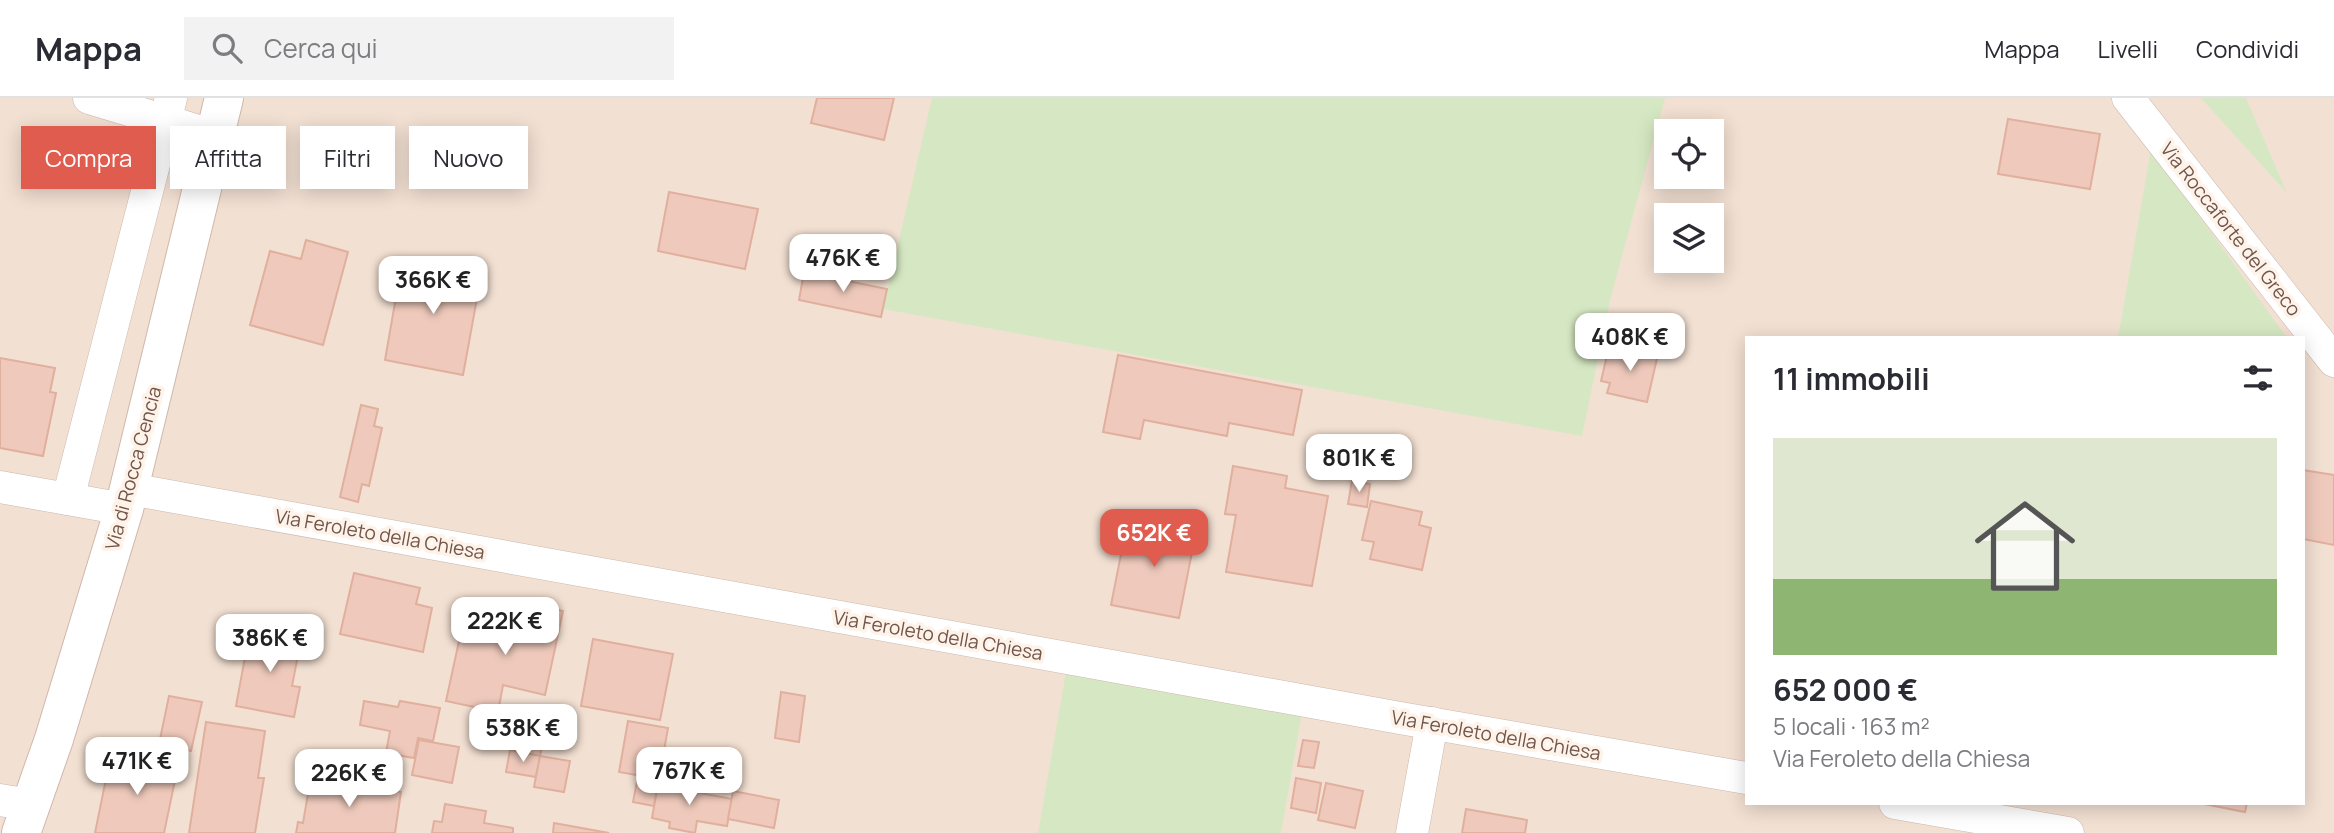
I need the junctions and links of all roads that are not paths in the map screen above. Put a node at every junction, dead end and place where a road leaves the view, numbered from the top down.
1 (89, 98) edge
2 (224, 98) edge
3 (2128, 98) edge
4 (168, 110) edge
5 (197, 126) edge
6 (217, 126) edge
7 (202, 189) edge
8 (2334, 361) edge
9 (0, 487) edge
10 (68, 499) junction
11 (127, 499) junction
12 (1432, 723) junction
13 (1745, 778) edge
14 (1907, 805) edge
15 (18, 813) edge
16 (1412, 833) edge
17 (2068, 833) edge

1 - 4 street
2 - 6 main road, Via di Rocca Cencia
3 - 8 street, Via Roccaforte del Greco
4 - 5 street
4 - 10 street
7 - 11 main road, Via di Rocca Cencia
9 - 10 street, Via Feroleto della Chiesa
10 - 11 street, Via Feroleto della Chiesa
11 - 12 street, Via Feroleto della Chiesa
11 - 15 main road, Via di Rocca Cencia
12 - 13 street, Via Feroleto della Chiesa
12 - 16 street
14 - 17 street

